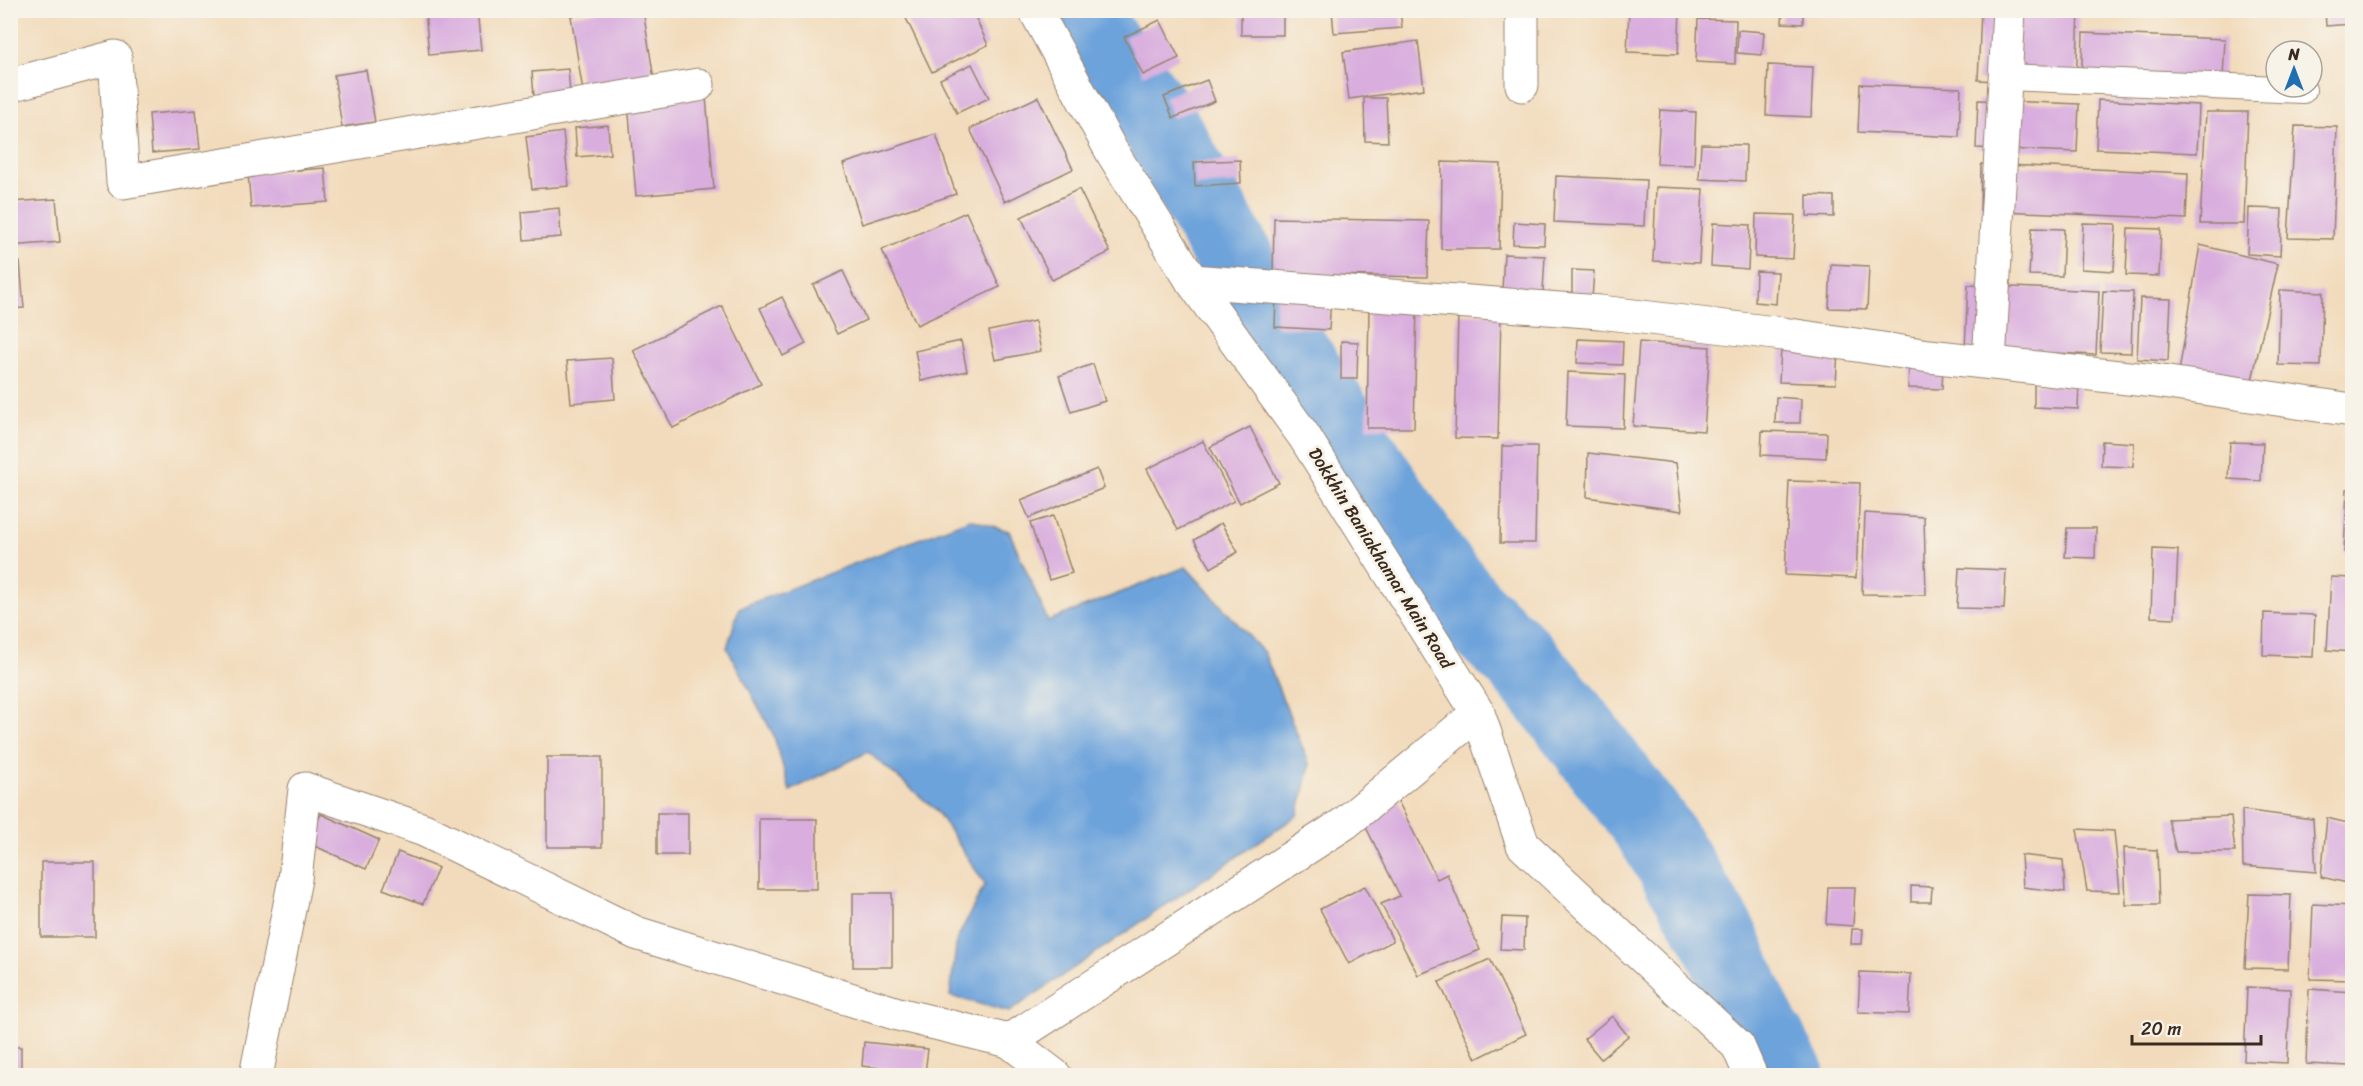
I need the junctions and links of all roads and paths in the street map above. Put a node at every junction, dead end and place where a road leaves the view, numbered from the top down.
1 (1035, 10) edge
2 (1522, 10) edge
3 (2009, 10) edge
4 (2006, 77) junction
5 (10, 85) edge
6 (698, 85) dead end
7 (1522, 85) dead end
8 (2264, 88) edge
9 (1192, 282) junction
10 (1989, 362) junction
11 (2352, 410) edge
12 (1478, 713) junction
13 (1009, 1041) junction
14 (256, 1076) edge
15 (1055, 1076) edge
16 (1751, 1076) edge

1 - 9 street, Dokkhin Baniakhamar Main Road
2 - 7 street
3 - 4 street
4 - 8 lane
4 - 10 street
5 - 6 street
9 - 10 street
9 - 12 street, Dokkhin Baniakhamar Main Road
10 - 11 street
12 - 13 street
12 - 16 street, Dokkhin Baniakhamar Main Road
13 - 14 street
13 - 15 street

